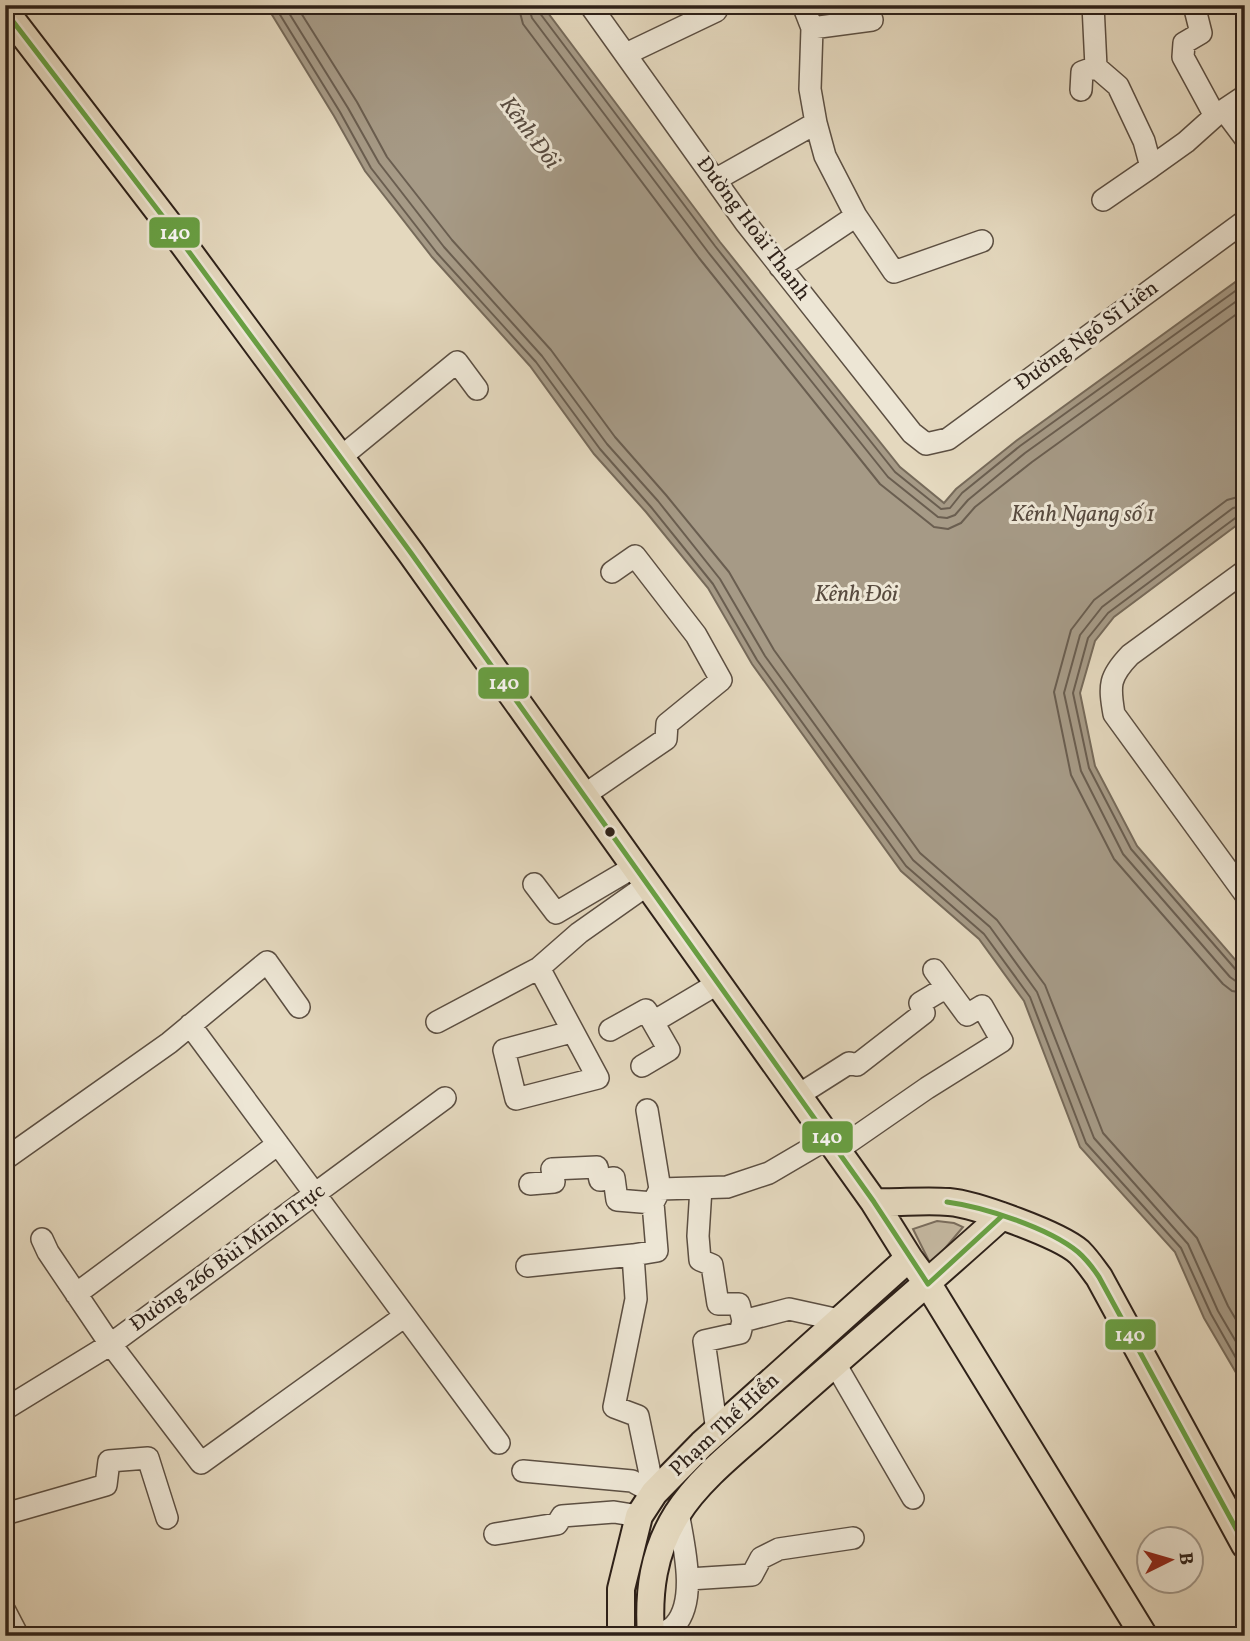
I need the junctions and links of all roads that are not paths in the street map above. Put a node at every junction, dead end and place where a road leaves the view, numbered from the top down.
1 (590, 5) edge
2 (719, 5) edge
3 (803, 5) edge
4 (867, 5) edge
5 (1093, 5) edge
6 (1194, 5) edge
7 (5, 10) edge
8 (812, 28) junction
9 (626, 54) junction
10 (1096, 66) junction
11 (1082, 90) dead end
12 (1245, 96) edge
13 (1220, 113) junction
14 (817, 123) junction
15 (1245, 138) edge
16 (1151, 167) junction
17 (715, 180) junction
18 (1103, 200) dead end
19 (856, 216) junction
20 (1245, 221) edge
21 (982, 241) dead end
22 (780, 267) junction
23 (477, 389) dead end
24 (926, 444) joint
25 (341, 457) junction
26 (1245, 571) edge
27 (612, 572) dead end
28 (583, 796) junction
29 (640, 876) junction
30 (534, 884) dead end
31 (1245, 894) edge
32 (539, 968) junction
33 (717, 984) junction
34 (299, 1007) dead end
35 (437, 1022) dead end
36 (653, 1022) junction
37 (190, 1025) junction
38 (610, 1030) dead end
39 (571, 1032) junction
40 (642, 1066) dead end
41 (797, 1096) junction
42 (445, 1098) dead end
43 (647, 1110) dead end
44 (278, 1144) junction
45 (832, 1145) junction
46 (5, 1159) edge
47 (530, 1184) dead end
48 (701, 1188) junction
49 (315, 1194) junction
50 (657, 1196) junction
51 (874, 1202) junction
52 (1002, 1216) junction
53 (42, 1239) dead end
54 (633, 1255) junction
55 (909, 1258) junction
56 (527, 1266) dead end
57 (928, 1284) junction
58 (76, 1294) junction
59 (405, 1316) junction
60 (839, 1320) junction
61 (743, 1321) junction
62 (111, 1344) junction
63 (834, 1362) junction
64 (5, 1409) edge
65 (709, 1437) junction
66 (499, 1443) dead end
67 (721, 1464) junction
68 (523, 1471) dead end
69 (654, 1493) junction
70 (913, 1498) dead end
71 (678, 1512) junction
72 (5, 1514) edge
73 (639, 1516) junction
74 (167, 1518) dead end
75 (495, 1534) dead end
76 (853, 1538) dead end
77 (1245, 1545) edge
78 (689, 1580) junction
79 (5, 1611) edge
80 (18, 1636) edge
81 (621, 1636) edge
82 (653, 1636) edge
83 (1144, 1636) edge

1 - 9 street, Đường Hoài Thanh
2 - 9 street
3 - 8 street
4 - 8 street
5 - 10 street
6 - 13 street
7 - 25 main road
8 - 14 street
9 - 17 street, Đường Hoài Thanh
10 - 11 street
10 - 16 street
12 - 13 street
13 - 15 street
13 - 16 street
14 - 17 street
14 - 19 street
16 - 18 street
17 - 22 street, Đường Hoài Thanh
19 - 21 street
19 - 22 street
20 - 24 street, Đường Ngô Sĩ Liên
22 - 24 street, Đường Hoài Thanh
23 - 25 street
25 - 28 main road
26 - 31 street
27 - 28 street
28 - 29 main road
29 - 30 street
29 - 32 street
29 - 33 main road
32 - 35 street
32 - 39 street
33 - 36 street
33 - 41 main road
34 - 37 street
36 - 38 street
36 - 40 street
37 - 44 street
37 - 46 street
39 - 39 street
41 - 45 main road
41 - 45 street
42 - 49 street, Đường 266 Bùi Minh Trực
43 - 50 street
44 - 49 street
44 - 58 street
45 - 48 street
45 - 51 main road
47 - 50 street
48 - 50 street
48 - 61 street
49 - 59 street
49 - 62 street, Đường 266 Bùi Minh Trực
50 - 54 street
51 - 52 main road
51 - 55 main road
52 - 57 main road, Phạm Thế Hiển
52 - 77 main road
53 - 58 street
54 - 56 street
54 - 69 street
55 - 57 main road
55 - 60 main road, Phạm Thế Hiển
57 - 63 main road, Phạm Thế Hiển
57 - 83 main road
58 - 62 street
59 - 62 street
59 - 66 street
60 - 61 street
60 - 65 main road, Phạm Thế Hiển
61 - 65 street
62 - 64 street, Đường 266 Bùi Minh Trực
63 - 67 main road, Phạm Thế Hiển
63 - 70 street
65 - 67 main road
65 - 69 main road, Phạm Thế Hiển
67 - 71 main road, Phạm Thế Hiển
68 - 69 street
69 - 73 main road, Phạm Thế Hiển
71 - 78 street
71 - 82 main road, Phạm Thế Hiển
72 - 74 street
73 - 75 street
73 - 81 main road, Phạm Thế Hiển
76 - 78 street
78 - 82 street
79 - 80 street

